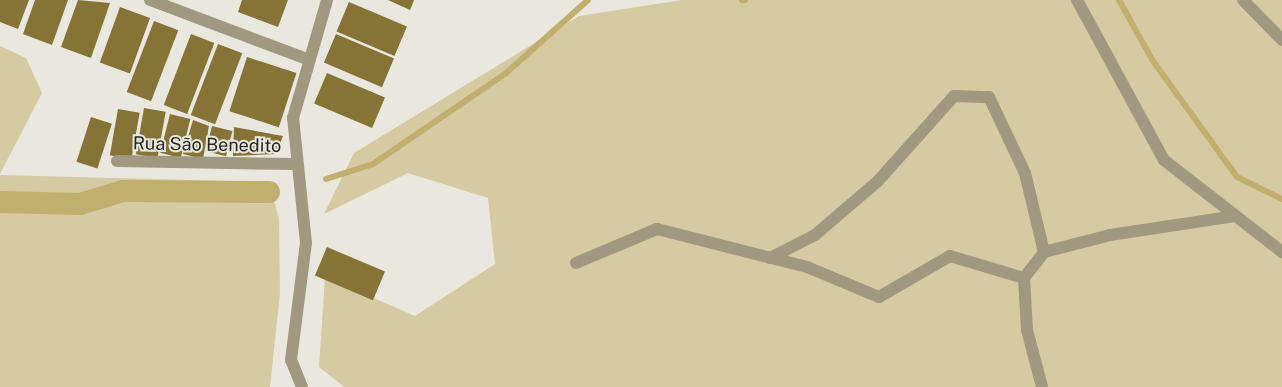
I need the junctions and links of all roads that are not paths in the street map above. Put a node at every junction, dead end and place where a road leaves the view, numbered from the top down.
1 (150, 0) edge
2 (326, 0) edge
3 (1077, 0) edge
4 (1243, 0) edge
5 (1282, 40) edge
6 (307, 59) junction
7 (117, 161) dead end
8 (296, 164) junction
9 (1235, 216) junction
10 (1044, 252) junction
11 (1282, 252) edge
12 (770, 258) junction
13 (576, 263) dead end
14 (1024, 278) junction
15 (302, 387) edge
16 (1042, 387) edge

1 - 6 street
2 - 6 street
3 - 9 street
4 - 5 street
6 - 8 street
7 - 8 street, Rua São Benedito
8 - 15 street
9 - 10 street
9 - 11 street
10 - 12 street
10 - 14 street
12 - 13 street
12 - 14 street
14 - 16 street

